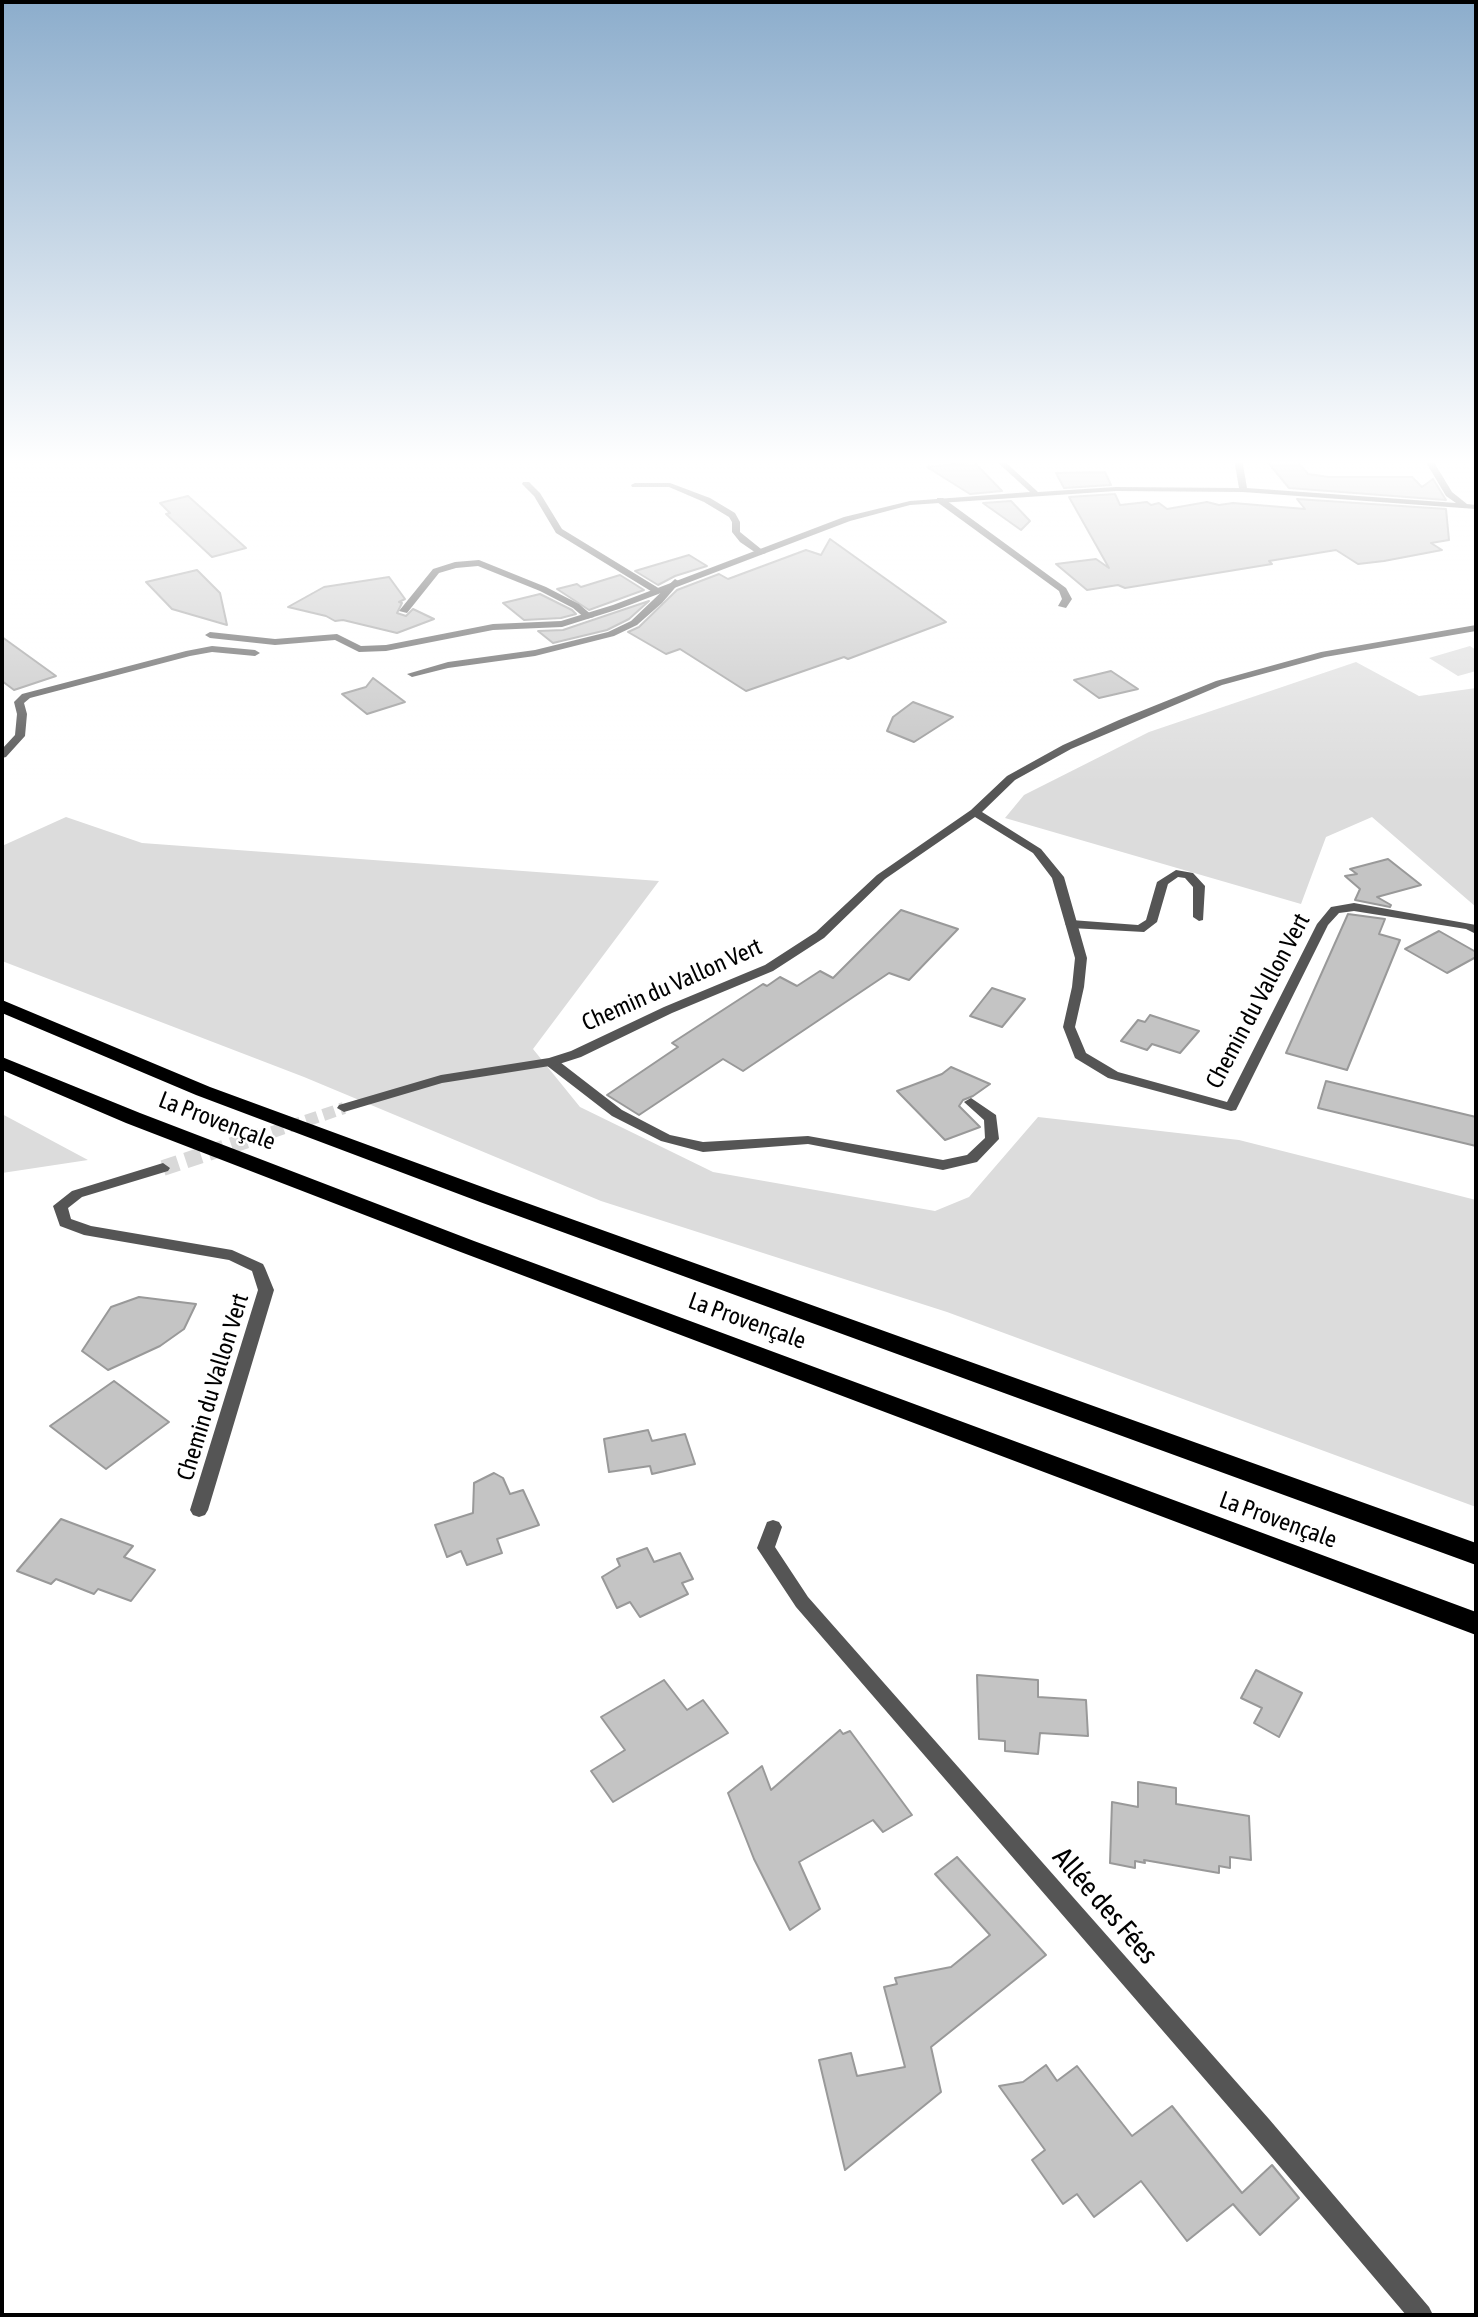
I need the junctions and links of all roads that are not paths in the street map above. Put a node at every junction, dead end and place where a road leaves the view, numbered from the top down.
1 (448, 567) edge
2 (489, 567) edge
3 (618, 567) edge
4 (720, 567) edge
5 (1032, 567) edge
6 (675, 582) junction
7 (657, 591) junction
8 (1062, 606) dead end
9 (404, 611) dead end
10 (589, 617) junction
11 (1476, 628) edge
12 (210, 635) dead end
13 (255, 653) dead end
14 (412, 674) dead end
15 (2, 755) edge
16 (975, 812) junction
17 (1199, 917) dead end
18 (1072, 924) junction
19 (1476, 930) edge
20 (2, 1006) edge
21 (551, 1062) junction
22 (2, 1063) edge
23 (971, 1102) dead end
24 (344, 1108) tunnel mouth
25 (163, 1168) tunnel mouth
26 (199, 1510) dead end
27 (773, 1527) dead end
28 (1476, 1554) edge
29 (1476, 1624) edge
30 (1421, 2315) edge

1 - 9 street
2 - 10 street
3 - 7 street
4 - 6 street
5 - 8 street
6 - 7 street
6 - 14 street
7 - 10 street
10 - 12 street
11 - 16 street, Chemin du Vallon Vert
13 - 15 street
16 - 18 street, Chemin du Vallon Vert
16 - 21 street, Chemin du Vallon Vert
17 - 18 street
18 - 19 street, Chemin du Vallon Vert
20 - 28 highway, La Provençale
21 - 23 street
21 - 24 street, Chemin du Vallon Vert
22 - 29 highway, La Provençale
25 - 26 street, Chemin du Vallon Vert
27 - 30 street, Allée des Fées

